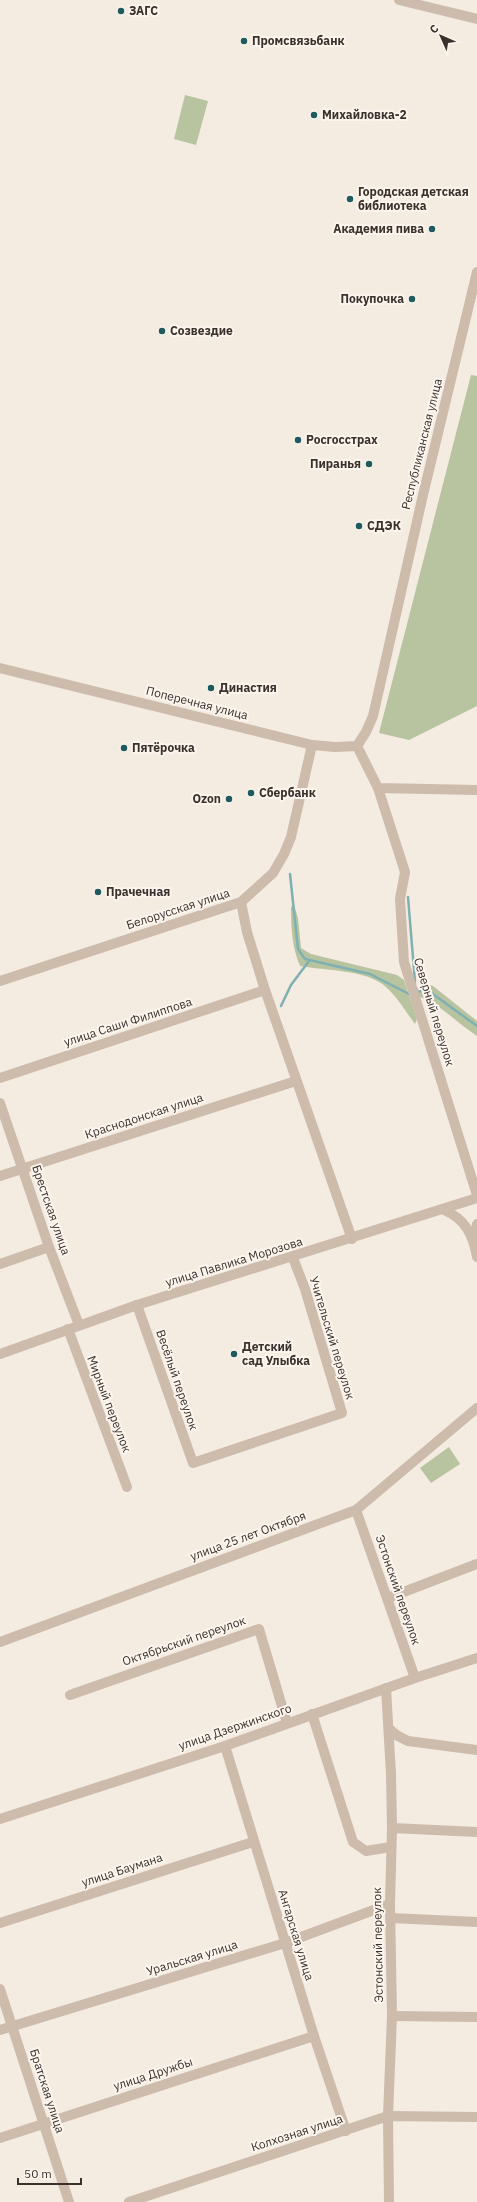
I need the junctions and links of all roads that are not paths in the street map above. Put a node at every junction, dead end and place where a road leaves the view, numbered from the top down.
1 (399, 0) edge
2 (477, 19) edge
3 (477, 272) edge
4 (0, 668) edge
5 (312, 745) junction
6 (357, 746) junction
7 (378, 788) junction
8 (477, 790) edge
9 (240, 902) junction
10 (0, 982) edge
11 (265, 990) junction
12 (0, 1078) edge
13 (296, 1081) junction
14 (0, 1103) edge
15 (23, 1168) junction
16 (0, 1176) edge
17 (477, 1195) edge
18 (477, 1198) edge
19 (444, 1210) junction
20 (477, 1224) edge
21 (352, 1238) junction
22 (474, 1241) junction
23 (49, 1247) junction
24 (477, 1257) edge
25 (293, 1258) junction
26 (0, 1264) edge
27 (137, 1305) junction
28 (79, 1325) junction
29 (68, 1329) junction
30 (0, 1354) edge
31 (477, 1408) edge
32 (193, 1463) joint
33 (127, 1487) dead end
34 (356, 1510) junction
35 (477, 1564) edge
36 (388, 1598) junction
37 (0, 1642) edge
38 (477, 1658) edge
39 (415, 1678) junction
40 (386, 1688) junction
41 (70, 1695) dead end
42 (312, 1714) junction
43 (287, 1723) junction
44 (389, 1729) junction
45 (224, 1746) junction
46 (477, 1750) edge
47 (0, 1819) edge
48 (392, 1828) junction
49 (477, 1832) edge
50 (253, 1842) junction
51 (392, 1847) junction
52 (390, 1904) junction
53 (391, 1918) junction
54 (477, 1922) edge
55 (0, 1923) edge
56 (285, 1943) junction
57 (0, 1989) edge
58 (392, 2016) junction
59 (477, 2017) edge
60 (12, 2026) junction
61 (0, 2030) edge
62 (314, 2036) junction
63 (388, 2116) junction
64 (477, 2117) edge
65 (44, 2124) junction
66 (346, 2131) junction
67 (0, 2138) edge
68 (69, 2202) edge
69 (129, 2202) edge
70 (389, 2202) edge

1 - 2 street
3 - 6 street, Республиканская улица
4 - 5 street, Поперечная улица
5 - 6 street, Поперечная улица
5 - 9 street, Белорусская улица
6 - 7 street, Северный переулок
7 - 8 street
7 - 17 street, Северный переулок
9 - 10 street, Белорусская улица
9 - 11 street
11 - 12 street, улица Саши Филиппова
11 - 13 street
13 - 15 street, Краснодонская улица
13 - 21 street
14 - 15 street, Брестская улица
15 - 16 street, Краснодонская улица
15 - 23 street, Брестская улица
18 - 19 street, улица Павлика Морозова
19 - 21 street, улица Павлика Морозова
19 - 22 street
20 - 22 street
21 - 25 street, улица Павлика Морозова
22 - 24 street
23 - 26 street
23 - 28 street, Брестская улица
25 - 27 street, улица Павлика Морозова
25 - 32 street, Учительский переулок
27 - 28 street, улица Павлика Морозова
27 - 32 street, Весёлый переулок
28 - 29 street, улица Павлика Морозова
29 - 30 street, улица Павлика Морозова
29 - 33 street, Мирный переулок
31 - 34 street, улица 25 лет Октября
34 - 36 street, Эстонский переулок
34 - 37 street, улица 25 лет Октября
35 - 36 street
36 - 39 street, Эстонский переулок
38 - 39 street, улица Дзержинского
39 - 40 street, улица Дзержинского
40 - 42 street, улица Дзержинского
40 - 44 street, Эстонский переулок
41 - 43 street, Октябрьский переулок
42 - 43 street, улица Дзержинского
42 - 51 street
43 - 45 street, улица Дзержинского
44 - 46 street
44 - 48 street, Эстонский переулок
45 - 47 street, улица Дзержинского
45 - 50 street, Ангарская улица
48 - 49 street
48 - 51 street, Эстонский переулок
50 - 55 street, улица Баумана
50 - 56 street, Ангарская улица
51 - 52 street, Эстонский переулок
52 - 53 street, Эстонский переулок
52 - 56 street, Уральская улица
53 - 54 street
53 - 58 street, Эстонский переулок
56 - 60 street, Уральская улица
56 - 62 street, Ангарская улица
57 - 60 street, Братская улица
58 - 59 street
58 - 63 street, Эстонский переулок
60 - 61 street, Уральская улица
60 - 65 street, Братская улица
62 - 65 street, улица Дружбы
62 - 66 street, Ангарская улица
63 - 64 street, Колхозная улица
63 - 66 street, Колхозная улица
63 - 70 street, Эстонский переулок
65 - 67 street, улица Дружбы
65 - 68 street, Братская улица
66 - 69 street, Колхозная улица

